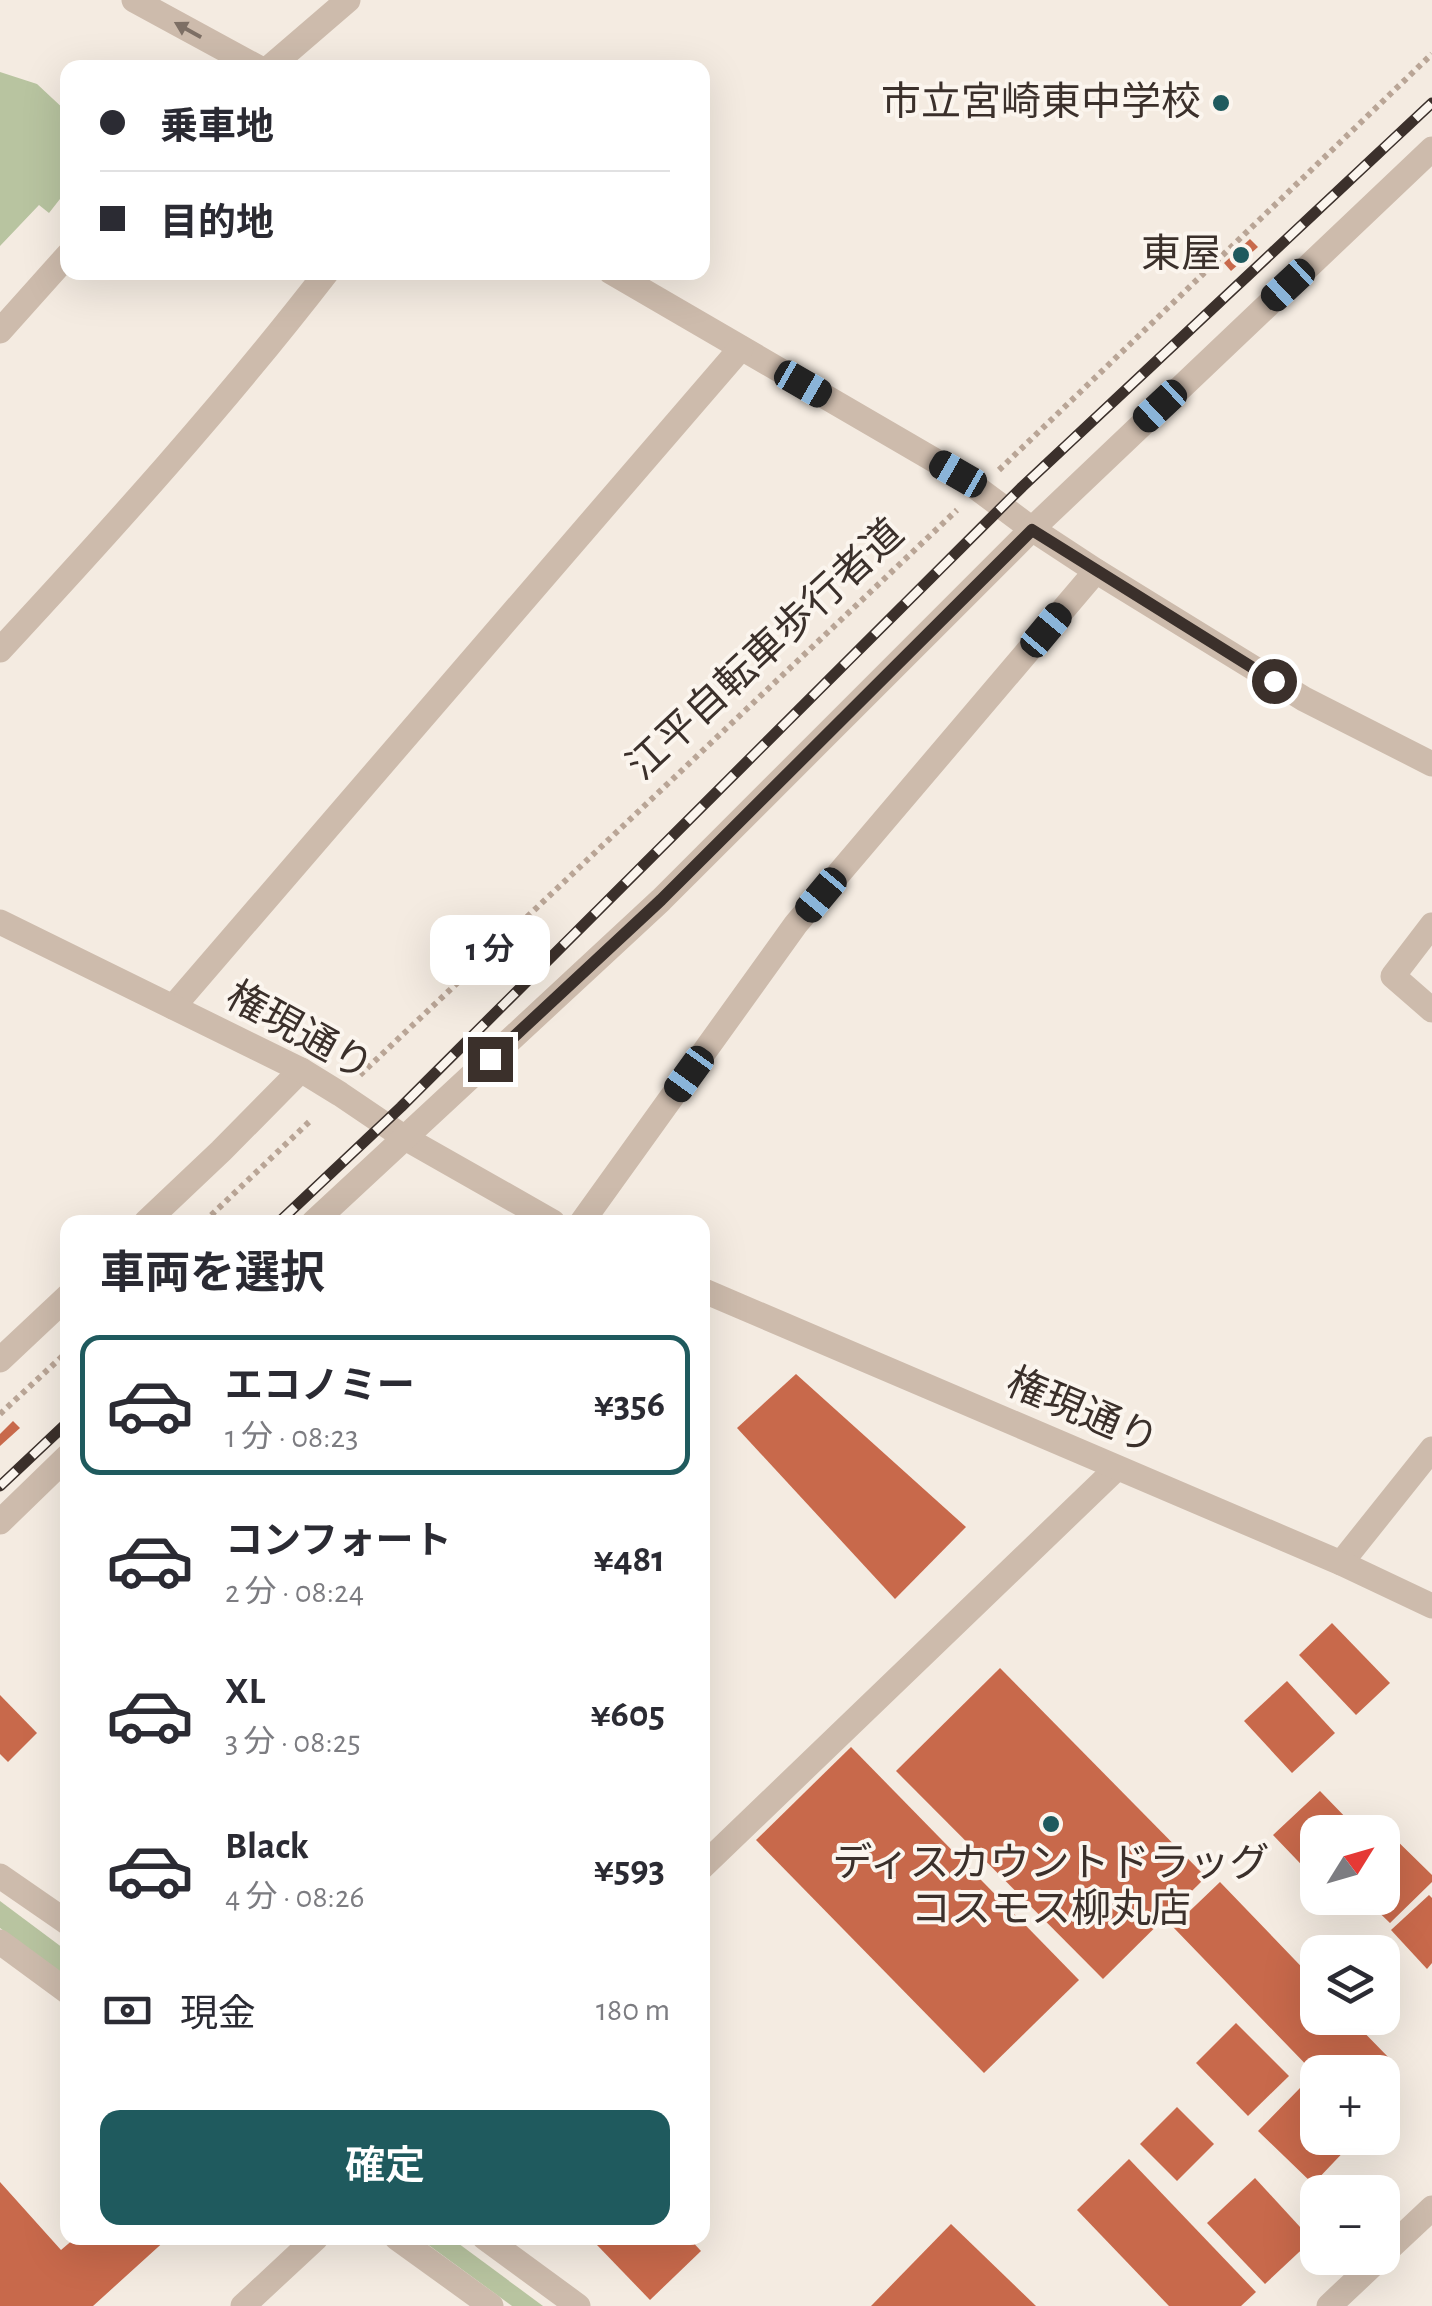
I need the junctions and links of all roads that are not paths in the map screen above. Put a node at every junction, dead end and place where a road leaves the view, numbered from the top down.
1 (134, 0) edge
2 (348, 0) edge
3 (237, 60) edge
4 (278, 60) edge
5 (1432, 150) edge
6 (60, 264) edge
7 (321, 280) edge
8 (624, 280) edge
9 (0, 331) edge
10 (742, 348) junction
11 (1032, 530) junction
12 (1096, 571) junction
13 (0, 650) edge
14 (1432, 764) edge
15 (0, 922) edge
16 (1432, 926) edge
17 (173, 1007) junction
18 (1432, 1010) edge
19 (301, 1070) junction
20 (405, 1138) junction
21 (153, 1215) edge
22 (322, 1215) edge
23 (542, 1215) edge
24 (587, 1215) edge
25 (710, 1293) edge
26 (60, 1304) edge
27 (0, 1360) edge
28 (1432, 1448) edge
29 (60, 1464) edge
30 (1117, 1468) junction
31 (0, 1522) edge
32 (1341, 1564) junction
33 (1432, 1606) edge
34 (710, 1859) edge
35 (0, 1876) edge
36 (60, 1917) edge
37 (0, 1942) edge
38 (60, 1986) edge
39 (1432, 2208) edge
40 (1400, 2238) edge
41 (308, 2245) edge
42 (407, 2245) edge
43 (494, 2245) edge
44 (1361, 2275) edge
45 (243, 2306) edge
46 (491, 2306) edge
47 (578, 2306) edge
48 (1329, 2306) edge

3 -> 1 street
2 - 4 street
5 - 11 street
6 - 9 street
7 - 13 street
8 - 10 street
10 - 11 street
10 - 17 street
11 - 12 street
11 - 20 street
12 - 14 street
12 - 24 street
15 - 17 street, 権現通り
16 - 18 street
17 - 19 street, 権現通り
19 - 20 street, 権現通り
19 - 21 street
20 - 22 street
20 - 23 street, 権現通り
25 - 30 street, 権現通り
26 - 27 street
28 - 32 street
29 - 31 street
30 - 32 street, 権現通り
30 - 34 street
32 - 33 street, 権現通り
35 - 36 street
37 - 38 street
39 - 40 street
41 - 45 street
42 - 46 street
43 - 47 street
44 - 48 street

